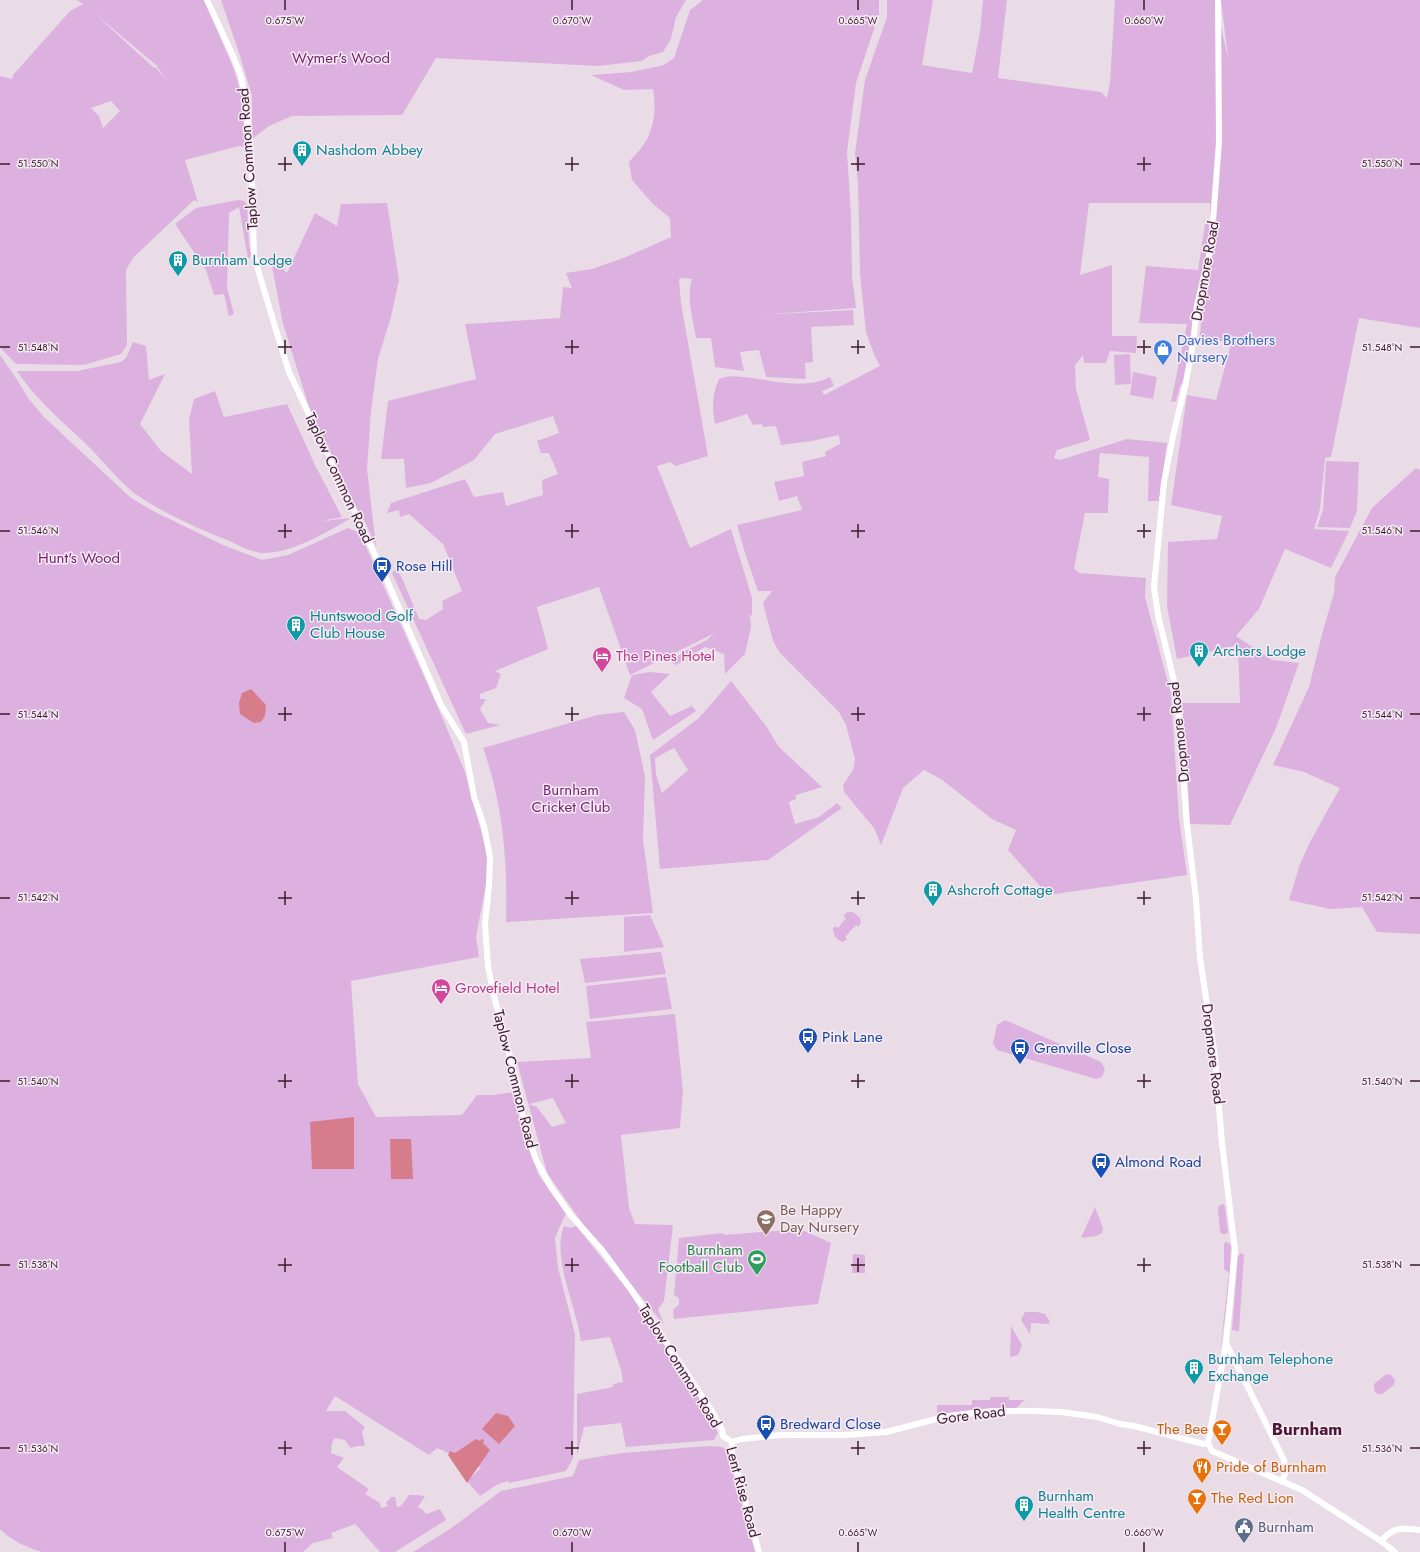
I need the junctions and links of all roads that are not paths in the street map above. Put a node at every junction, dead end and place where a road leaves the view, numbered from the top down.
1 (207, 0) edge
2 (1218, 0) edge
3 (1226, 1344) junction
4 (1224, 1358) junction
5 (1233, 1359) junction
6 (723, 1436) joint
7 (732, 1442) junction
8 (1208, 1444) junction
9 (1282, 1481) junction
10 (1420, 1530) edge
11 (1381, 1541) junction
12 (759, 1552) edge
13 (1395, 1552) edge

1 - 6 street, Taplow Common Road
2 - 3 street, Dropmore Road
3 - 4 street, Dropmore Road
3 - 5 street
4 - 5 street
4 - 8 street, Dropmore Road
5 - 9 street
6 - 7 street, Lent Rise Road
7 - 8 street, Gore Road
7 - 12 street, Lent Rise Road
8 - 9 street
9 - 11 street
10 - 11 street
11 - 13 street

